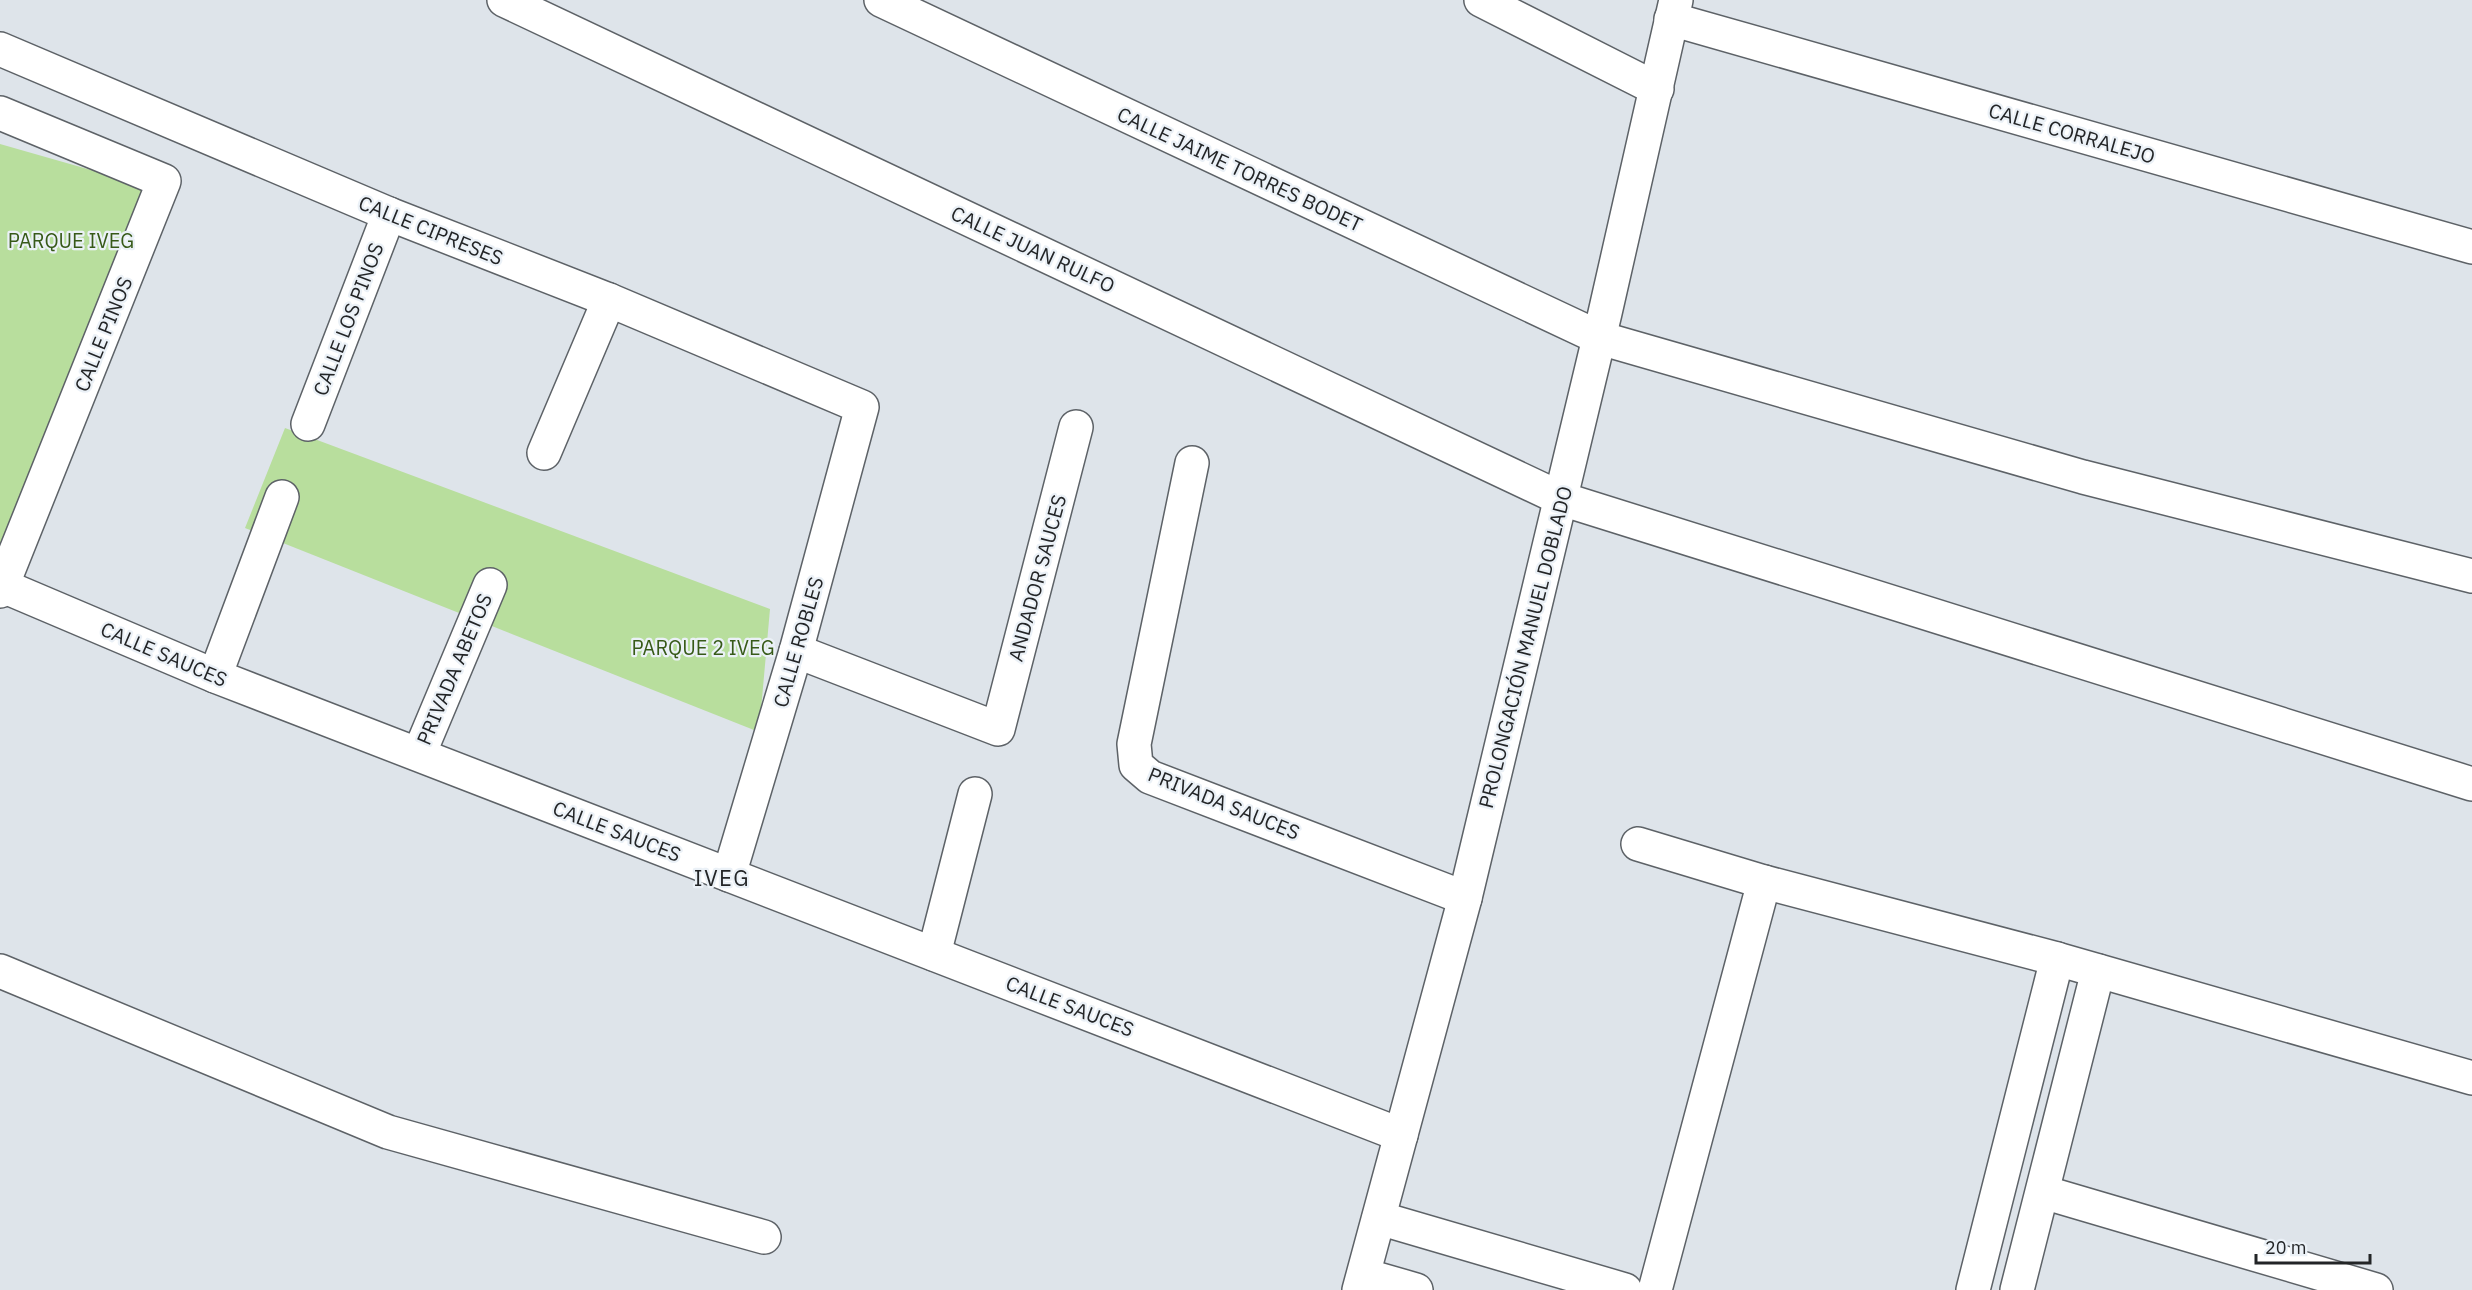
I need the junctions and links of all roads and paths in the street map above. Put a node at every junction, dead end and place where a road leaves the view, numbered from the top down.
1 (504, 0) edge
2 (881, 0) edge
3 (1481, 0) edge
4 (1674, 10) edge
5 (0, 49) edge
6 (1657, 89) junction
7 (0, 113) edge
8 (388, 214) junction
9 (2472, 247) edge
10 (609, 300) junction
11 (1599, 338) junction
12 (862, 407) joint
13 (308, 424) dead end
14 (1076, 427) dead end
15 (544, 453) dead end
16 (1191, 464) dead end
17 (282, 497) dead end
18 (1562, 499) junction
19 (2472, 576) edge
20 (490, 585) dead end
21 (1, 588) edge
22 (796, 651) junction
23 (215, 676) junction
24 (419, 754) junction
25 (2472, 784) edge
26 (975, 794) dead end
27 (1638, 844) dead end
28 (729, 875) junction
29 (1764, 882) junction
30 (1465, 898) junction
31 (934, 954) junction
32 (2057, 959) junction
33 (2098, 970) junction
34 (0, 971) edge
35 (2472, 1078) edge
36 (1401, 1135) junction
37 (2043, 1192) junction
38 (1379, 1218) junction
39 (764, 1237) dead end
40 (1362, 1283) edge
41 (1416, 1290) edge
42 (1625, 1290) edge
43 (1654, 1290) edge
44 (1973, 1290) edge
45 (2017, 1290) edge
46 (2376, 1290) edge

1 - 18 street, CALLE JUAN RULFO
2 - 11 street, CALLE JAIME TORRES BODET
3 - 6 street
4 - 6 street, PROLONGACIÓN MANUEL DOBLADO
4 - 9 street, CALLE CORRALEJO
5 - 8 street, CALLE CIPRESES
6 - 11 street, PROLONGACIÓN MANUEL DOBLADO
7 - 21 street, CALLE PINOS
8 - 10 street, CALLE CIPRESES
8 - 13 street, CALLE LOS PINOS
10 - 12 street, CALLE CIPRESES
10 - 15 street
11 - 18 street, PROLONGACIÓN MANUEL DOBLADO
11 - 19 street, CALLE JAIME TORRES BODET
12 - 22 street, CALLE ROBLES
14 - 22 street, ANDADOR SAUCES
16 - 30 street, PRIVADA SAUCES
17 - 23 street
18 - 25 street, CALLE JUAN RULFO
18 - 30 street, PROLONGACIÓN MANUEL DOBLADO
20 - 24 street, PRIVADA ABETOS
21 - 23 street, CALLE SAUCES
22 - 28 street, CALLE ROBLES
23 - 24 street, CALLE SAUCES
24 - 28 street, CALLE SAUCES
26 - 31 street
27 - 29 street
28 - 31 street, CALLE SAUCES
29 - 32 street
29 - 43 street
30 - 36 street, PROLONGACIÓN MANUEL DOBLADO
31 - 36 street, CALLE SAUCES
32 - 33 street
32 - 44 street
33 - 35 street
33 - 37 street
34 - 39 street
36 - 38 street, PROLONGACIÓN MANUEL DOBLADO
37 - 45 street
37 - 46 street
38 - 40 street, PROLONGACIÓN MANUEL DOBLADO
38 - 42 street
40 - 41 street

